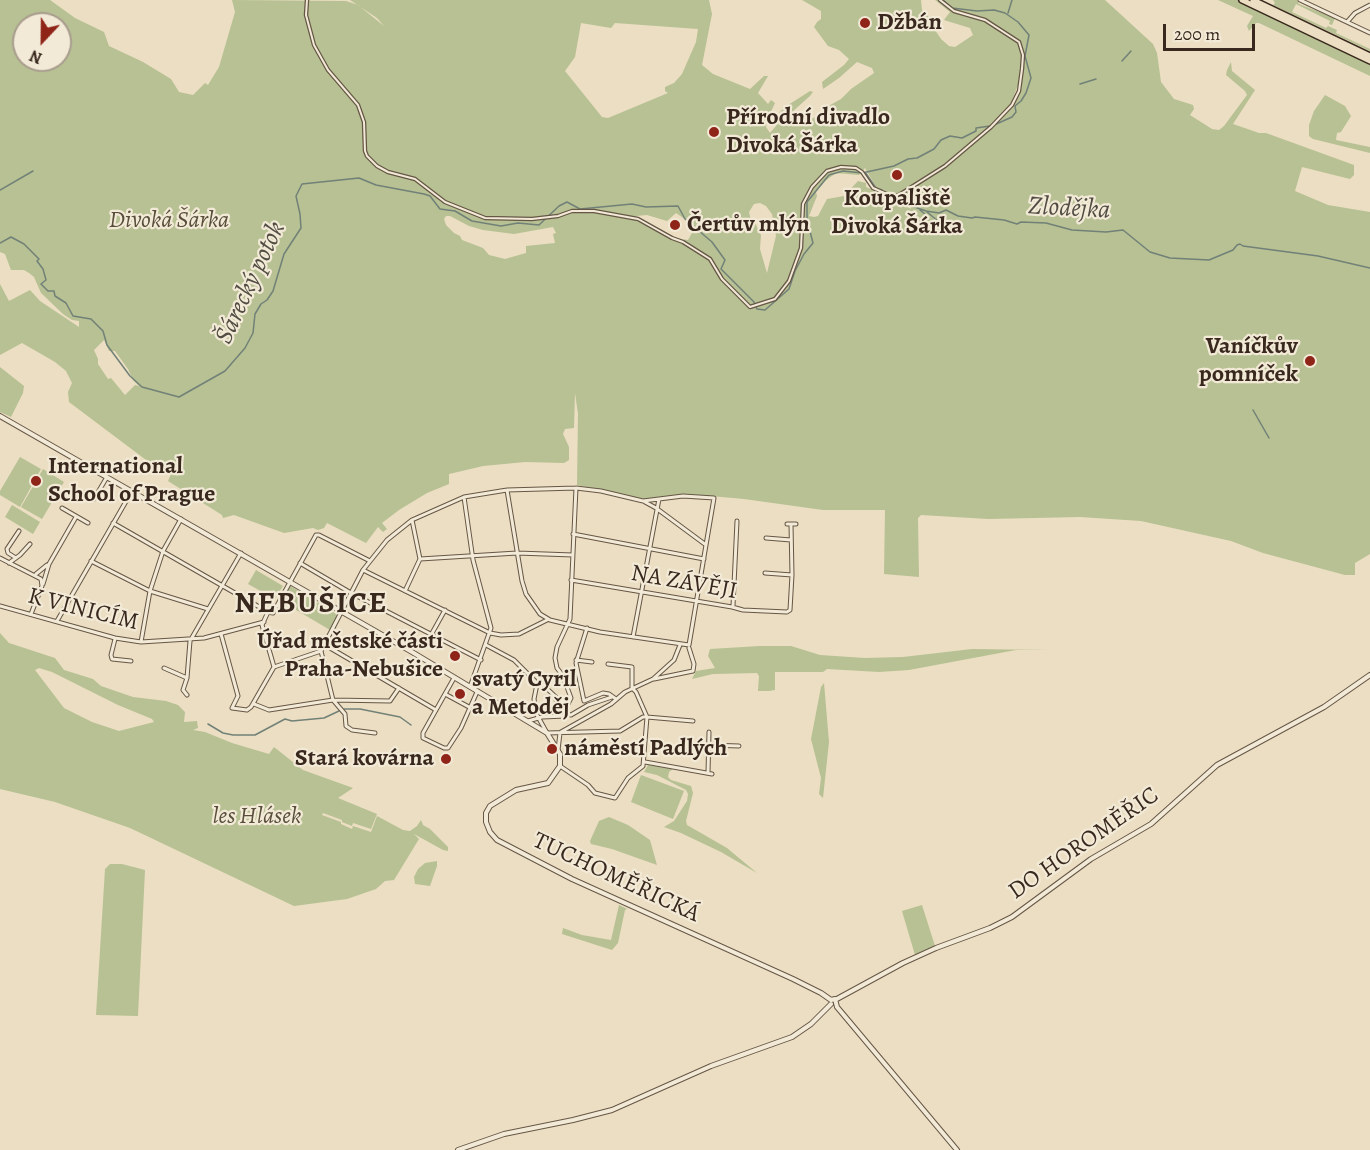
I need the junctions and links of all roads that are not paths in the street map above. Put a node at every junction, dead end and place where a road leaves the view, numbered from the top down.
1 (307, 0) edge
2 (940, 0) edge
3 (1242, 0) edge
4 (1253, 0) edge
5 (1300, 0) edge
6 (1370, 5) edge
7 (1347, 22) junction
8 (1370, 33) edge
9 (1370, 56) edge
10 (1370, 61) edge
11 (0, 416) edge
12 (107, 477) junction
13 (576, 488) junction
14 (507, 490) junction
15 (132, 491) junction
16 (84, 493) dead end
17 (464, 497) junction
18 (659, 499) junction
19 (643, 501) junction
20 (62, 508) dead end
21 (656, 508) junction
22 (76, 516) junction
23 (181, 519) junction
24 (412, 520) junction
25 (737, 521) dead end
26 (88, 523) dead end
27 (113, 523) junction
28 (796, 524) dead end
29 (20, 531) dead end
30 (573, 534) junction
31 (766, 538) dead end
32 (791, 540) junction
33 (30, 544) dead end
34 (706, 545) junction
35 (649, 549) junction
36 (163, 551) junction
37 (240, 553) junction
38 (517, 553) junction
39 (473, 555) junction
40 (573, 555) junction
41 (0, 558) edge
42 (16, 558) junction
43 (420, 559) junction
44 (704, 559) junction
45 (91, 561) junction
46 (370, 561) junction
47 (300, 563) junction
48 (8, 564) junction
49 (49, 564) junction
50 (363, 570) junction
51 (765, 573) dead end
52 (36, 575) junction
53 (792, 575) junction
54 (571, 580) junction
55 (290, 582) junction
56 (222, 585) junction
57 (42, 586) junction
58 (150, 591) junction
59 (405, 591) junction
60 (351, 592) junction
61 (642, 592) junction
62 (696, 602) junction
63 (0, 606) edge
64 (732, 607) junction
65 (208, 609) junction
66 (445, 610) junction
67 (268, 612) junction
68 (342, 613) junction
69 (31, 614) junction
70 (548, 620) junction
71 (57, 621) junction
72 (264, 622) junction
73 (569, 625) junction
74 (587, 628) junction
75 (490, 633) junction
76 (221, 634) junction
77 (431, 635) junction
78 (633, 637) junction
79 (115, 638) junction
80 (190, 640) junction
81 (141, 642) junction
82 (325, 645) junction
83 (486, 645) junction
84 (680, 645) junction
85 (689, 648) dead end
86 (321, 651) junction
87 (481, 660) junction
88 (576, 660) junction
89 (131, 661) dead end
90 (592, 662) dead end
91 (608, 664) dead end
92 (274, 667) junction
93 (164, 668) dead end
94 (1370, 675) edge
95 (187, 678) junction
96 (454, 678) junction
97 (653, 679) junction
98 (537, 684) junction
99 (470, 687) junction
100 (399, 688) junction
101 (632, 688) junction
102 (477, 692) junction
103 (445, 694) junction
104 (552, 694) junction
105 (187, 695) dead end
106 (615, 698) junction
107 (333, 700) junction
108 (254, 704) junction
109 (469, 707) junction
110 (436, 710) junction
111 (571, 715) junction
112 (647, 717) junction
113 (539, 719) junction
114 (528, 721) junction
115 (693, 721) dead end
116 (560, 732) junction
117 (709, 732) dead end
118 (375, 733) dead end
119 (548, 733) junction
120 (709, 745) junction
121 (739, 746) dead end
122 (558, 750) junction
123 (645, 762) junction
124 (560, 766) junction
125 (833, 1002) junction
126 (458, 1150) edge
127 (957, 1150) edge

1 - 2 street
3 - 10 main road
4 - 9 main road
5 - 7 street
6 - 7 street
7 - 8 street
11 - 12 street
12 - 15 street
12 - 16 street
13 - 14 street
13 - 19 street
13 - 30 street
14 - 17 street
14 - 38 street
15 - 23 street
15 - 27 street
17 - 24 street
17 - 39 street
18 - 19 street
18 - 21 street
18 - 34 street
19 - 21 street
20 - 22 street
21 - 34 street
21 - 35 street
22 - 26 street
22 - 49 street
23 - 36 street
23 - 37 street
24 - 43 street
24 - 46 street
25 - 64 street
27 - 36 street
27 - 45 street
28 - 32 street
29 - 42 street
30 - 35 street
30 - 40 street
31 - 32 street
32 - 53 street
33 - 42 street
34 - 44 street
35 - 44 street
35 - 61 street
36 - 56 street
36 - 58 street
37 - 55 street
37 - 56 street
38 - 39 street
38 - 40 street
38 - 70 street
39 - 43 street
39 - 75 street
40 - 54 street
41 - 48 street
42 - 48 street
43 - 59 street
44 - 62 street
45 - 58 street
45 - 71 street
46 - 47 street
46 - 50 street
47 - 55 street
47 - 60 street
48 - 52 street
49 - 52 street
49 - 57 street
50 - 59 street
50 - 60 street
51 - 53 street
52 - 57 street
53 - 64 street, NA ZÁVĚJI
54 - 61 street, NA ZÁVĚJI
54 - 73 street
55 - 67 street
55 - 68 street
56 - 65 street
56 - 67 street
57 - 69 street
58 - 65 street
58 - 81 street
59 - 66 street
60 - 68 street
60 - 77 street
61 - 62 street, NA ZÁVĚJI
61 - 78 street
62 - 64 street, NA ZÁVĚJI
62 - 84 street
63 - 69 street, K VINICÍM
65 - 80 street
66 - 75 street
66 - 77 street
67 - 72 street
68 - 82 street
68 - 96 street
69 - 71 street, K VINICÍM
70 - 73 street
70 - 75 street
71 - 79 street, K VINICÍM
72 - 76 street, K VINICÍM
72 - 92 street
73 - 74 street
73 - 104 street
74 - 78 street
74 - 88 street
75 - 83 street
76 - 80 street, K VINICÍM
76 - 108 street
77 - 87 street
78 - 84 street
79 - 81 street, K VINICÍM
79 - 89 street
80 - 81 street, K VINICÍM
80 - 95 street
82 - 86 street
82 - 100 street
83 - 87 street
83 - 98 street
84 - 97 street
85 - 97 street
86 - 92 street
86 - 107 street
87 - 99 street
88 - 90 street
88 - 106 street
91 - 101 street
92 - 108 street
93 - 95 street
94 - 125 street, DO HOROMĚŘIC
95 - 105 street
96 - 99 street
96 - 103 street
97 - 101 street
98 - 104 street
98 - 113 street
99 - 102 street
100 - 107 street
100 - 110 street
101 - 106 street
101 - 112 street
102 - 109 street
102 - 114 street
103 - 109 street
103 - 110 street
104 - 111 street
106 - 111 street
106 - 116 street
107 - 108 street
107 - 118 street
109 - 110 street
111 - 113 street
112 - 115 street
112 - 116 street
112 - 123 street
113 - 114 street
113 - 119 street
114 - 119 street
116 - 119 street
116 - 122 street
117 - 120 street
119 - 122 street
120 - 121 street
120 - 123 street
122 - 124 street
123 - 124 street
124 - 125 street, TUCHOMĚŘICKÁ
125 - 126 street, DO HOROMĚŘIC
125 - 127 street

